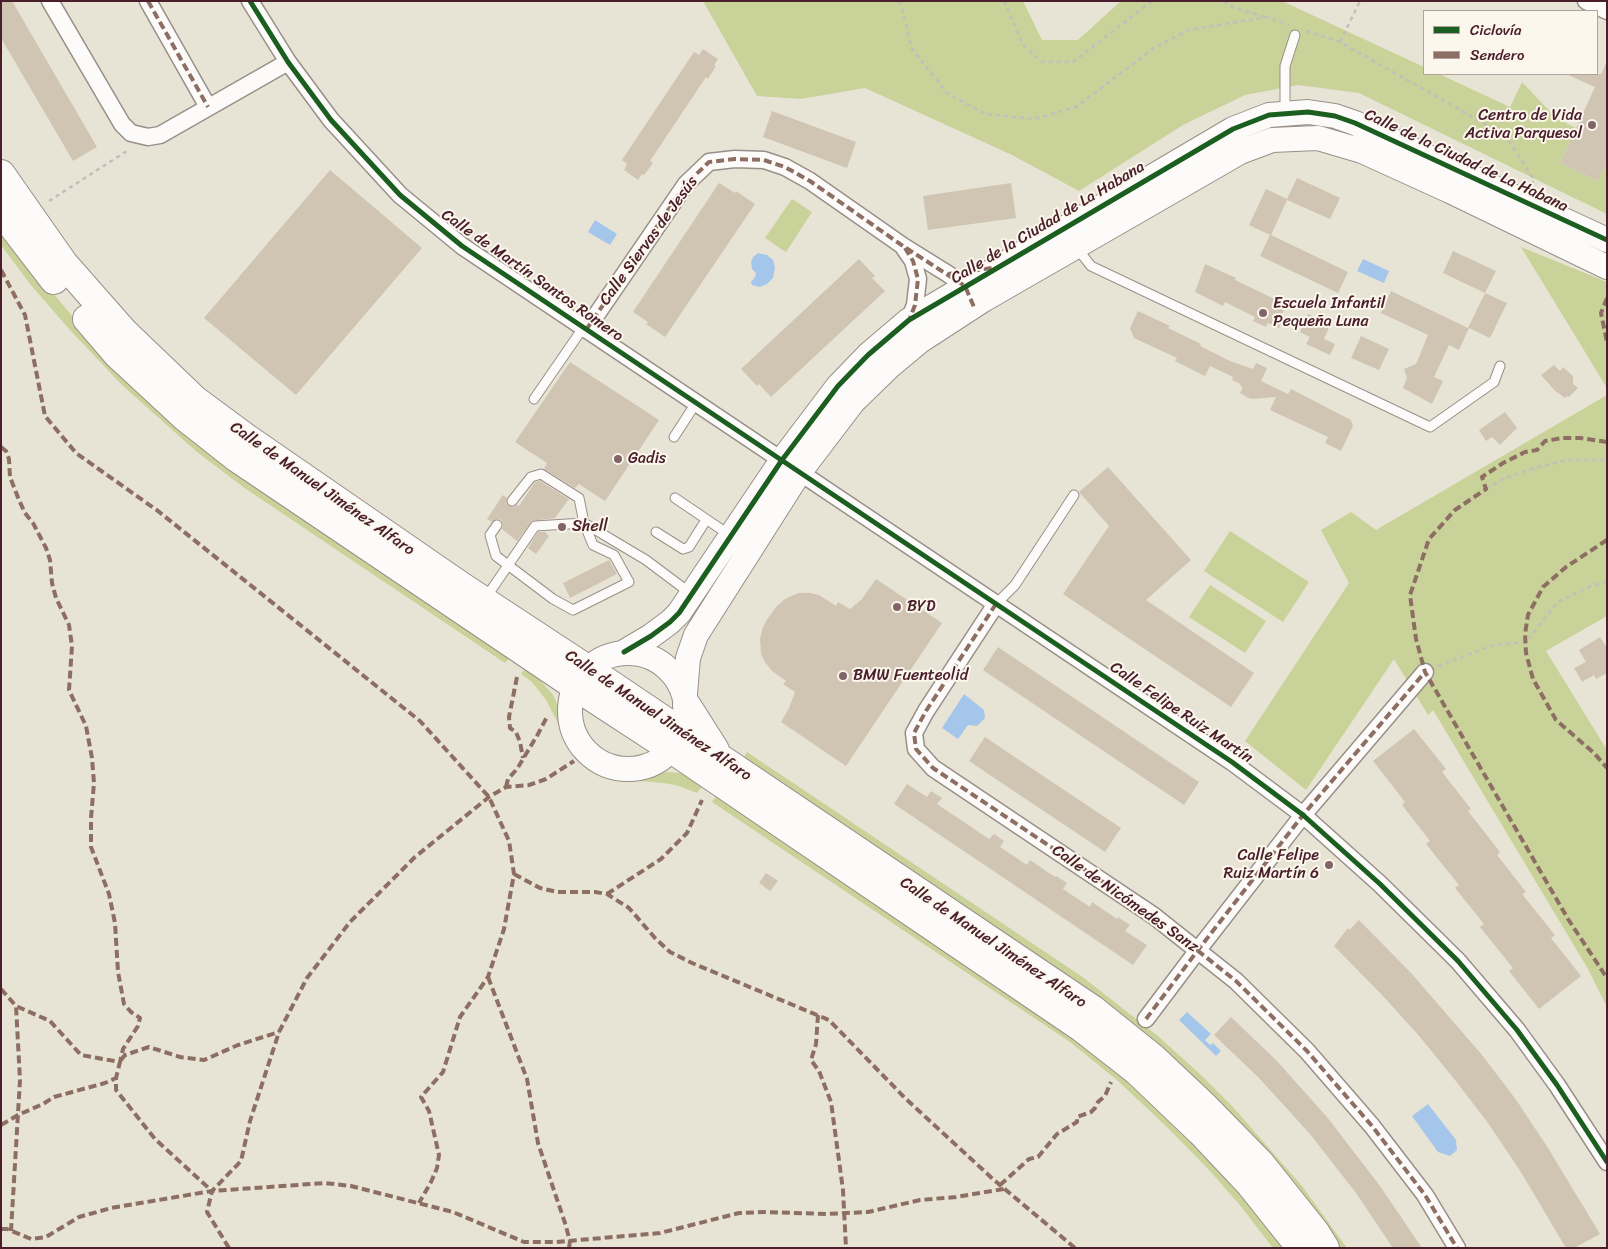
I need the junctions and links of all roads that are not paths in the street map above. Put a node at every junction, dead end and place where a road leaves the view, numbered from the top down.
1 (50, 1) edge
2 (148, 1) edge
3 (250, 1) edge
4 (1586, 1) edge
5 (1607, 11) edge
6 (1298, 30) road end
7 (288, 62) junction
8 (208, 107) junction
9 (1297, 121) junction
10 (1258, 145) junction
11 (1, 174) edge
12 (1, 211) edge
13 (1607, 240) edge
14 (903, 246) junction
15 (1076, 247) junction
16 (1607, 267) edge
17 (962, 289) junction
18 (909, 320) junction
19 (584, 329) junction
20 (1500, 366) dead end
21 (534, 399) dead end
22 (696, 403) junction
23 (674, 437) dead end
24 (790, 466) junction
25 (1074, 495) dead end
26 (676, 498) dead end
27 (512, 501) dead end
28 (706, 520) junction
29 (584, 523) junction
30 (497, 525) dead end
31 (656, 532) dead end
32 (731, 536) junction
33 (507, 566) junction
34 (692, 594) junction
35 (484, 601) junction
36 (996, 604) junction
37 (624, 652) junction
38 (1425, 672) road end
39 (581, 677) junction
40 (686, 700) junction
41 (678, 742) junction
42 (722, 759) junction
43 (1302, 815) junction
44 (1198, 950) junction
45 (1146, 1019) dead end
46 (1607, 1162) edge
47 (1301, 1248) edge
48 (1325, 1248) edge
49 (1457, 1248) edge

1 - 8 street
2 - 8 street
3 - 7 street, Calle de Martín Santos Romero
4 - 5 street
6 - 9 lane
7 - 8 street
7 - 19 street, Calle de Martín Santos Romero
9 - 10 lane
9 - 10 street, Calle de la Ciudad de La Habana
9 - 13 street, Calle de la Ciudad de La Habana
9 - 16 street, Calle de la Ciudad de La Habana
9 - 17 street, Calle de la Ciudad de La Habana
10 - 15 street, Calle de la Ciudad de La Habana
11 - 35 highway, Calle de Manuel Jiménez Alfaro
12 - 39 highway, Calle de Manuel Jiménez Alfaro
14 - 17 street, Calle Siervas de Jesús
14 - 18 street, Calle Siervas de Jesús
14 - 19 street, Calle Siervas de Jesús
15 - 17 street, Calle de la Ciudad de La Habana
15 - 20 lane
17 - 18 street, Calle de la Ciudad de La Habana
17 - 24 street, Calle de la Ciudad de La Habana
18 - 24 street, Calle de la Ciudad de La Habana
19 - 21 lane
19 - 22 street, Calle de Martín Santos Romero
22 - 23 lane
22 - 24 street, Calle de Martín Santos Romero
24 - 32 street, Calle de la Ciudad de La Habana
24 - 36 street, Calle Felipe Ruiz Martín
24 - 40 street, Calle de la Ciudad de La Habana
25 - 36 lane
26 - 28 lane
27 - 29 lane
28 - 31 lane
28 - 32 lane
29 - 33 lane
29 - 33 lane
29 - 34 lane
30 - 33 lane
32 - 34 street, Calle de la Ciudad de La Habana
33 - 35 lane
34 - 37 street, Calle de la Ciudad de La Habana
35 - 39 highway, Calle de Manuel Jiménez Alfaro
36 - 43 street, Calle Felipe Ruiz Martín
36 - 44 street, Calle de Nicómedes Sanz
37 - 39 street, Calle de la Ciudad de La Habana
37 - 40 street
38 - 43 street
39 - 41 highway, Calle de Manuel Jiménez Alfaro
39 - 41 street
40 - 41 street, Calle de la Ciudad de La Habana
40 - 42 highway
41 - 42 highway, Calle de Manuel Jiménez Alfaro
41 - 47 highway, Calle de Manuel Jiménez Alfaro
42 - 48 highway, Calle de Manuel Jiménez Alfaro
43 - 44 street
43 - 46 street, Calle Felipe Ruiz Martín
44 - 45 street
44 - 49 street, Calle de Nicómedes Sanz

